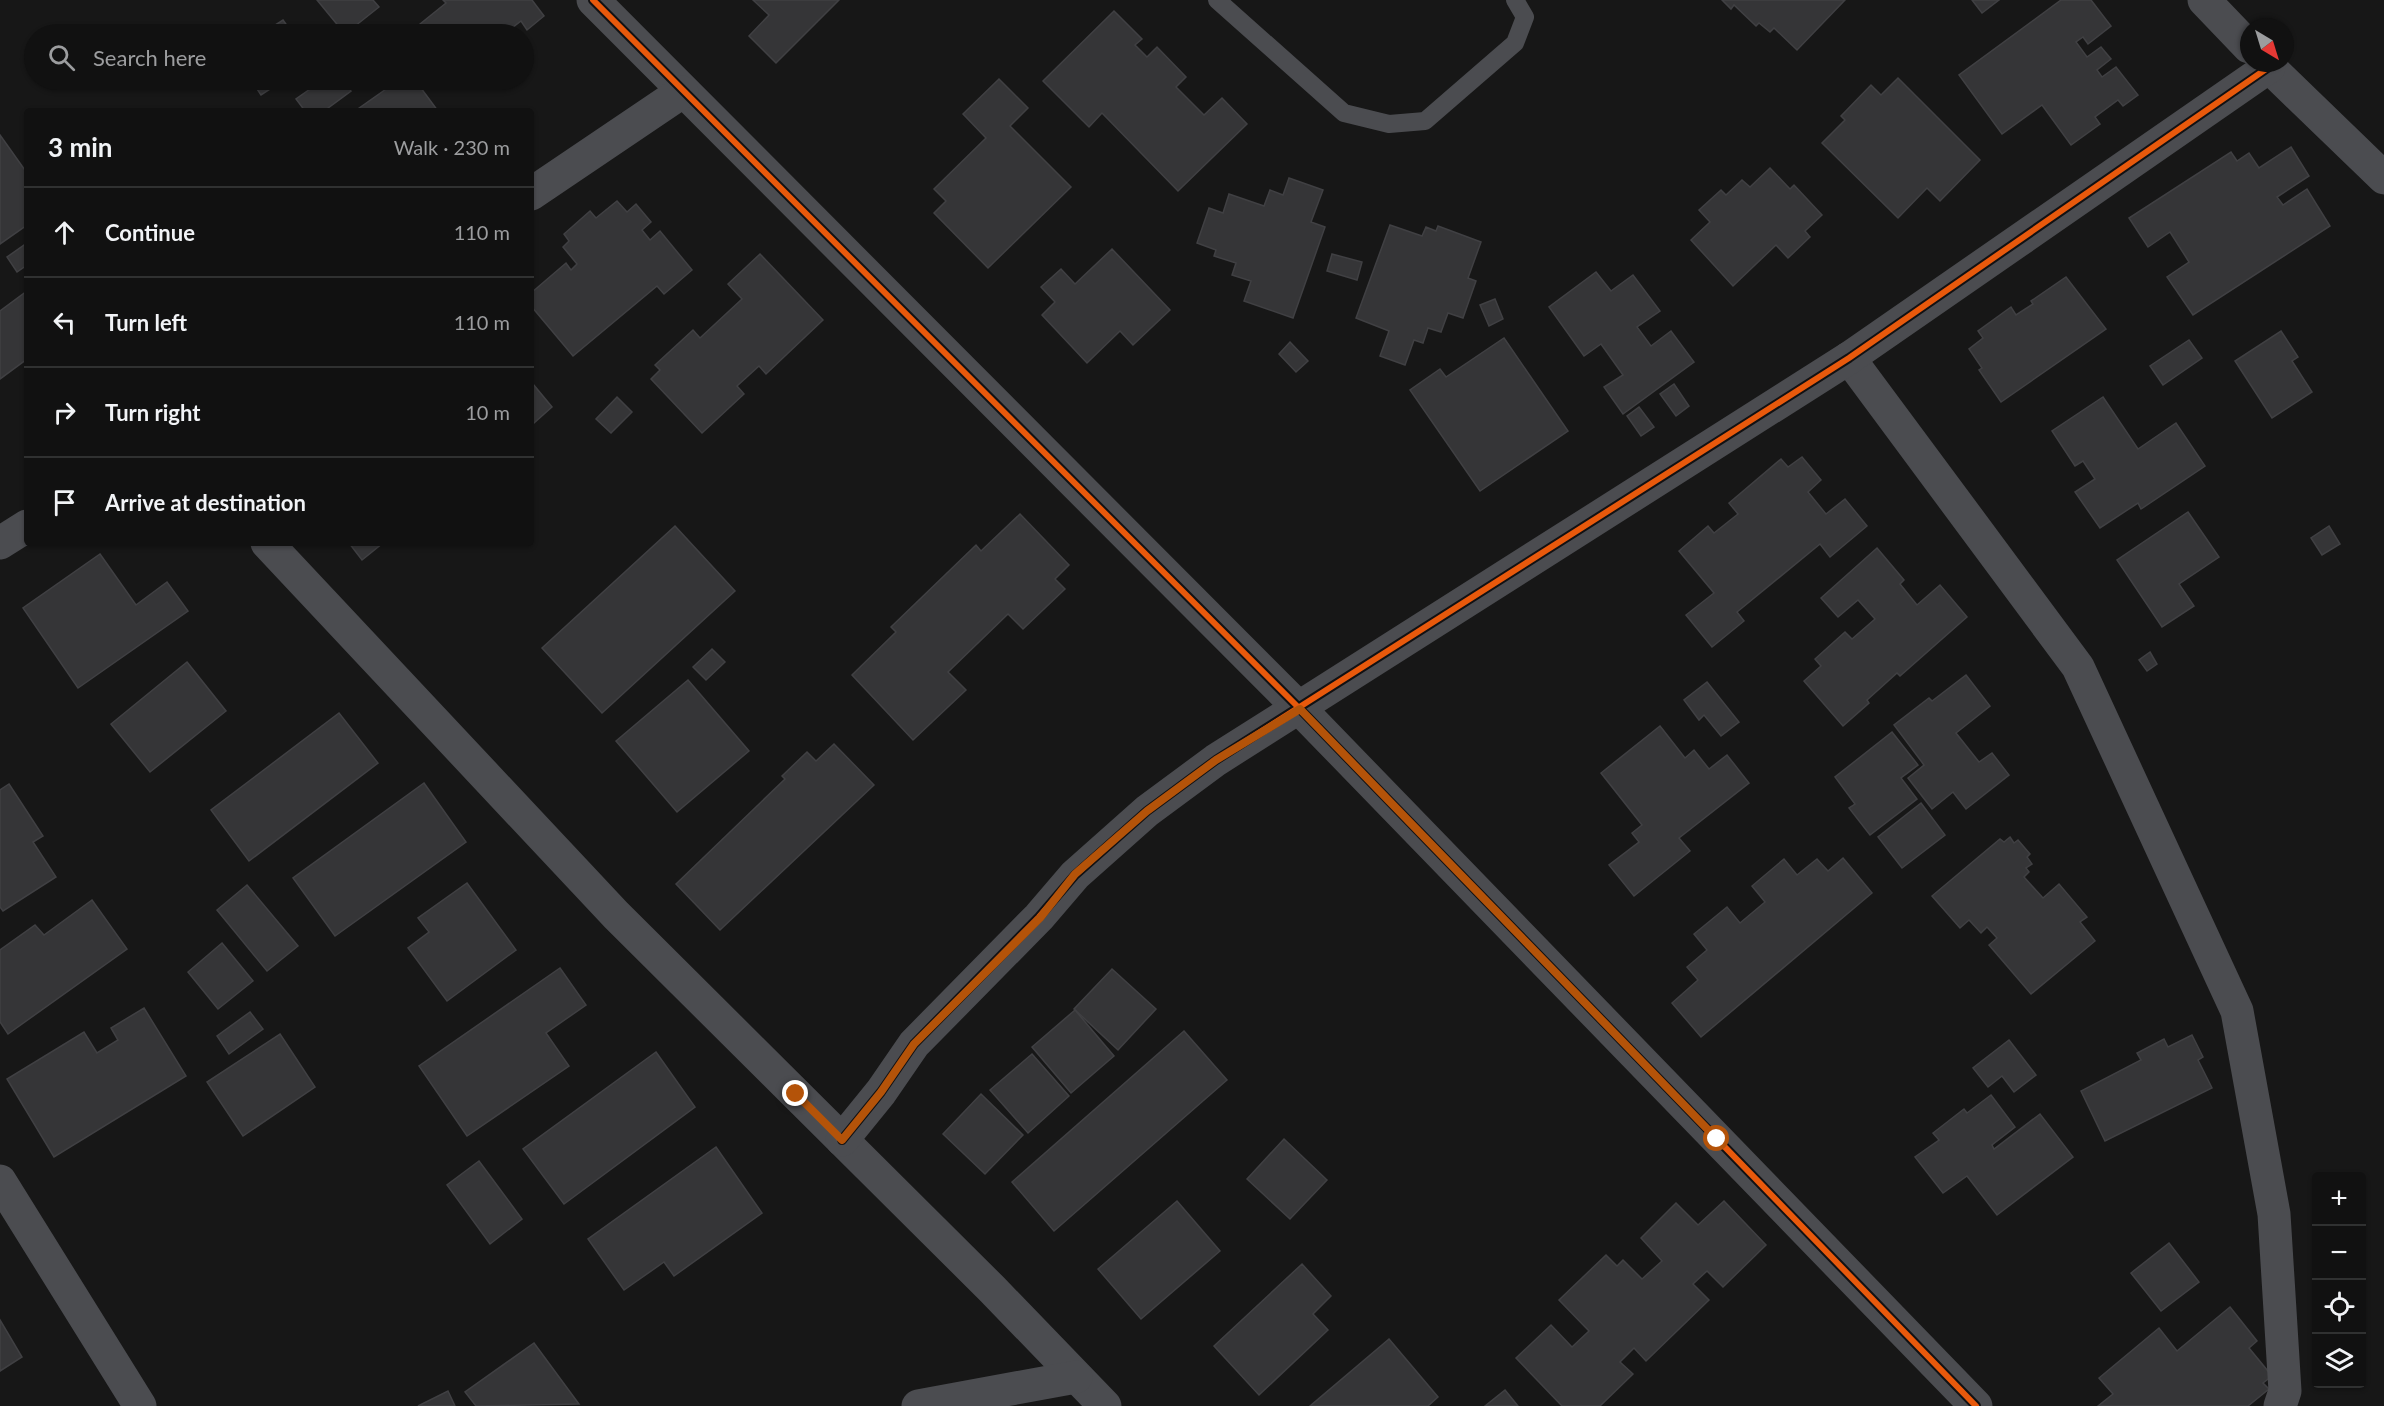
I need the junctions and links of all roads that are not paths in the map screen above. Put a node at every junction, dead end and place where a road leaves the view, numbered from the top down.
1 (593, 0) edge
2 (1217, 0) edge
3 (1515, 0) edge
4 (2204, 0) edge
5 (2240, 37) edge
6 (2243, 72) edge
7 (2275, 72) edge
8 (682, 92) junction
9 (2380, 167) edge
10 (534, 192) edge
11 (1849, 358) junction
12 (24, 527) edge
13 (0, 543) edge
14 (270, 546) edge
15 (1300, 709) junction
16 (842, 1140) junction
17 (0, 1181) edge
18 (1076, 1377) junction
19 (140, 1406) edge
20 (918, 1406) edge
21 (1105, 1406) edge
22 (1976, 1406) edge
23 (2280, 1406) edge

1 - 8 street
2 - 3 lane
4 - 5 street
6 - 11 street
7 - 9 street
8 - 10 street
8 - 15 street
11 - 15 street
11 - 23 street
12 - 13 street
14 - 16 street
15 - 16 street
15 - 22 street
16 - 18 street
17 - 19 street
18 - 20 street
18 - 21 street

